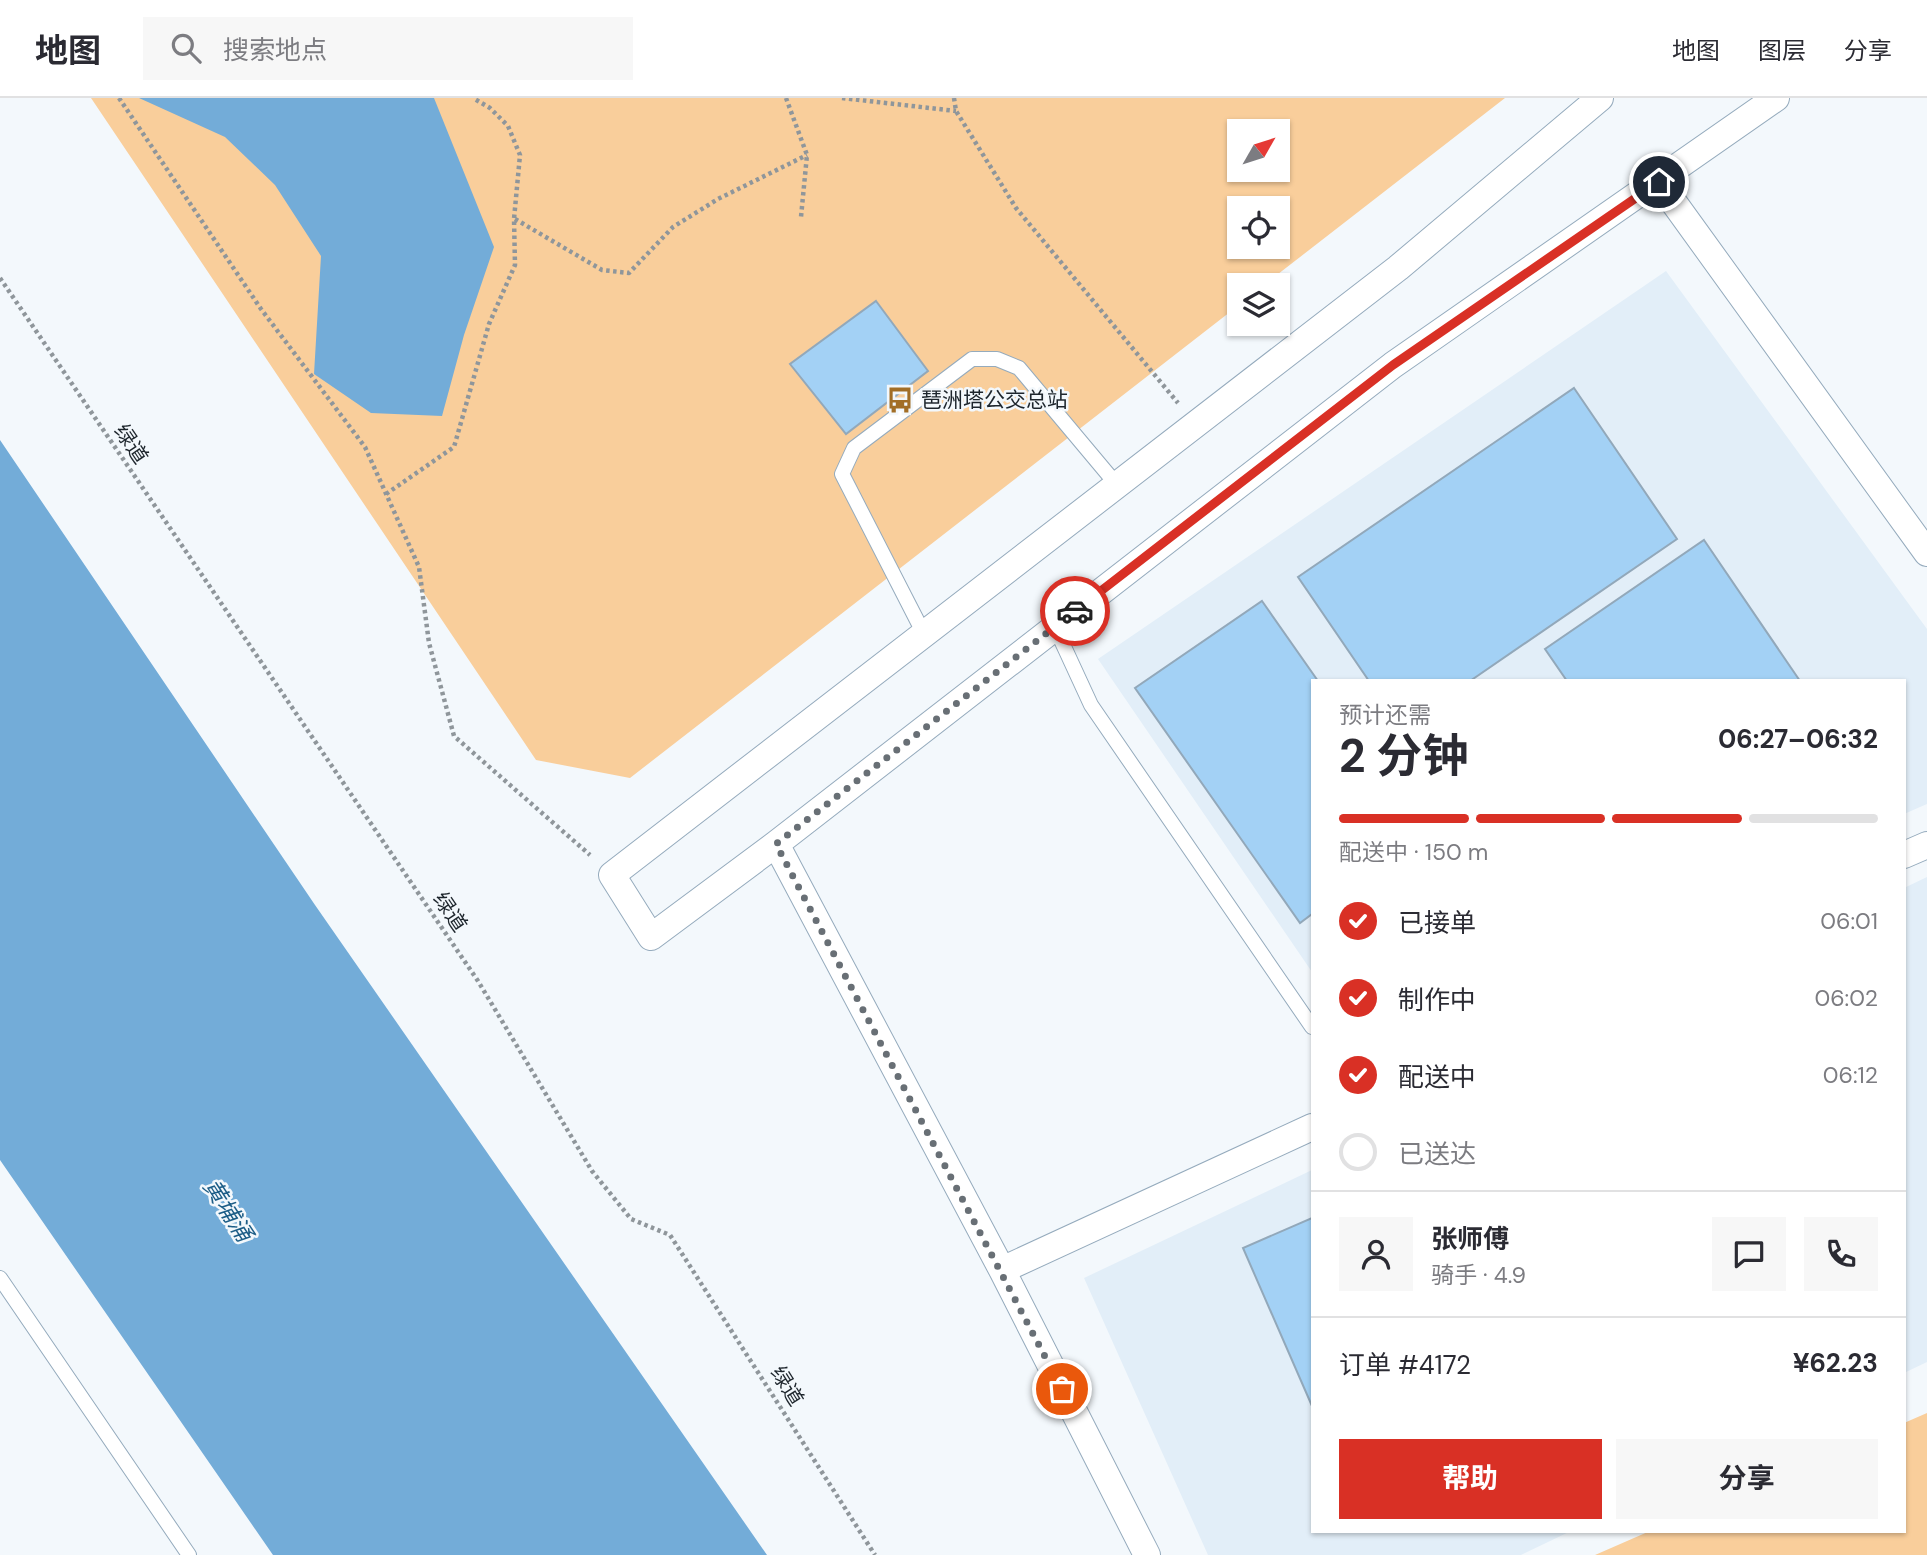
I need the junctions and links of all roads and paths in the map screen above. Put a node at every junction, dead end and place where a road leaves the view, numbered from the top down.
1 (119, 98) edge
2 (473, 98) edge
3 (786, 98) edge
4 (842, 98) edge
5 (954, 98) edge
6 (1600, 98) edge
7 (1776, 98) edge
8 (956, 111) junction
9 (807, 155) junction
10 (1659, 182) junction
11 (801, 217) dead end
12 (514, 219) junction
13 (0, 278) edge
14 (1196, 424) junction
15 (1117, 485) junction
16 (386, 494) junction
17 (1927, 552) edge
18 (1055, 627) junction
19 (924, 634) junction
20 (776, 844) junction
21 (1927, 845) edge
22 (1906, 854) edge
23 (612, 875) junction
24 (1311, 1026) edge
25 (1311, 1127) edge
26 (1002, 1270) junction
27 (0, 1278) edge
28 (189, 1555) edge
29 (875, 1555) edge
30 (1147, 1555) edge

1 - 16 path
2 - 12 path
3 - 9 path
4 - 8 path
5 - 8 path
6 - 14 street
7 - 10 street
8 - 14 path
9 - 11 path
9 - 12 path
10 - 17 street
10 - 18 street
12 - 16 path
13 - 29 path, 绿道
14 - 15 street
15 - 19 street
15 - 19 lane
16 - 23 path
18 - 20 street
18 - 24 lane
19 - 23 street
20 - 23 street
20 - 26 street
21 - 22 street
25 - 26 street
26 - 30 street
27 - 28 lane

